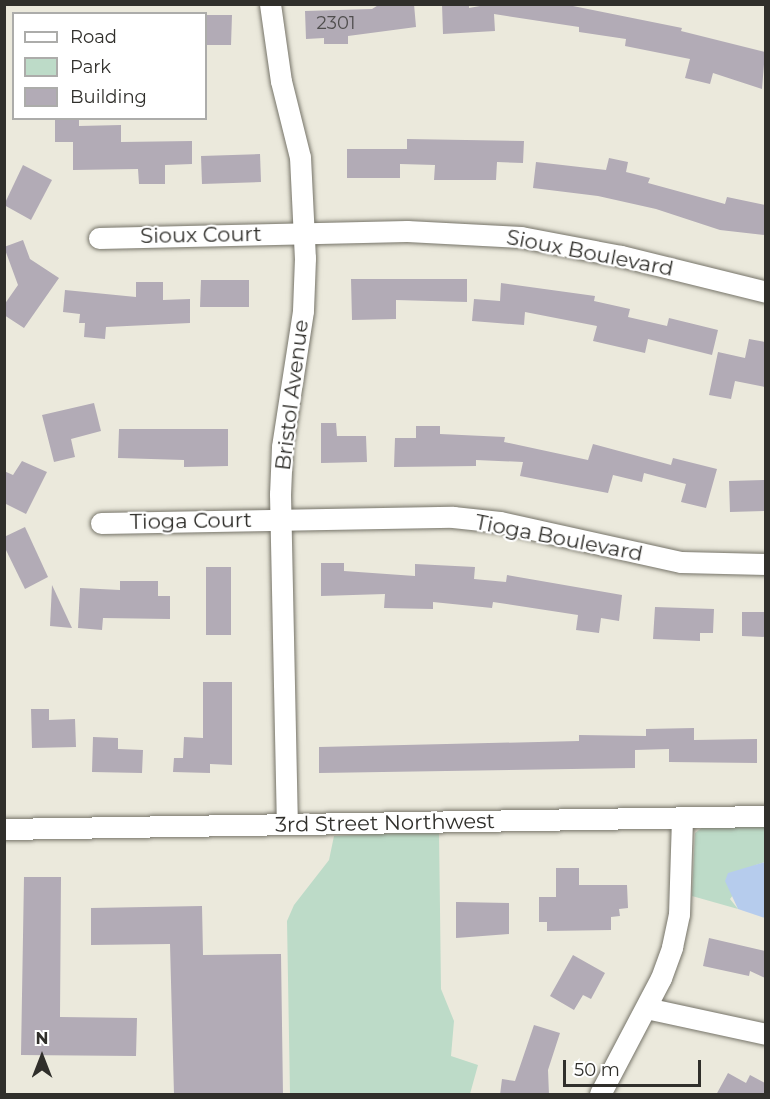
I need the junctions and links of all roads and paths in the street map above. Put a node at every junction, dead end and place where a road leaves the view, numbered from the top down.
1 (270, 4) edge
2 (304, 233) junction
3 (99, 238) dead end
4 (765, 292) edge
5 (281, 519) junction
6 (101, 523) dead end
7 (765, 564) edge
8 (765, 816) edge
9 (682, 817) junction
10 (287, 824) junction
11 (4, 829) edge
12 (646, 1008) junction
13 (765, 1034) edge
14 (600, 1095) edge

1 - 2 street, Bristol Avenue
2 - 3 street, Sioux Court
2 - 4 street, Sioux Boulevard
2 - 5 street, Bristol Avenue
5 - 6 street, Tioga Court
5 - 7 street, Tioga Boulevard
5 - 10 street, Bristol Avenue
8 - 9 street, 3rd Street Northwest
9 - 10 street, 3rd Street Northwest
9 - 12 street
10 - 11 street, 3rd Street Northwest
12 - 13 street
12 - 14 street

